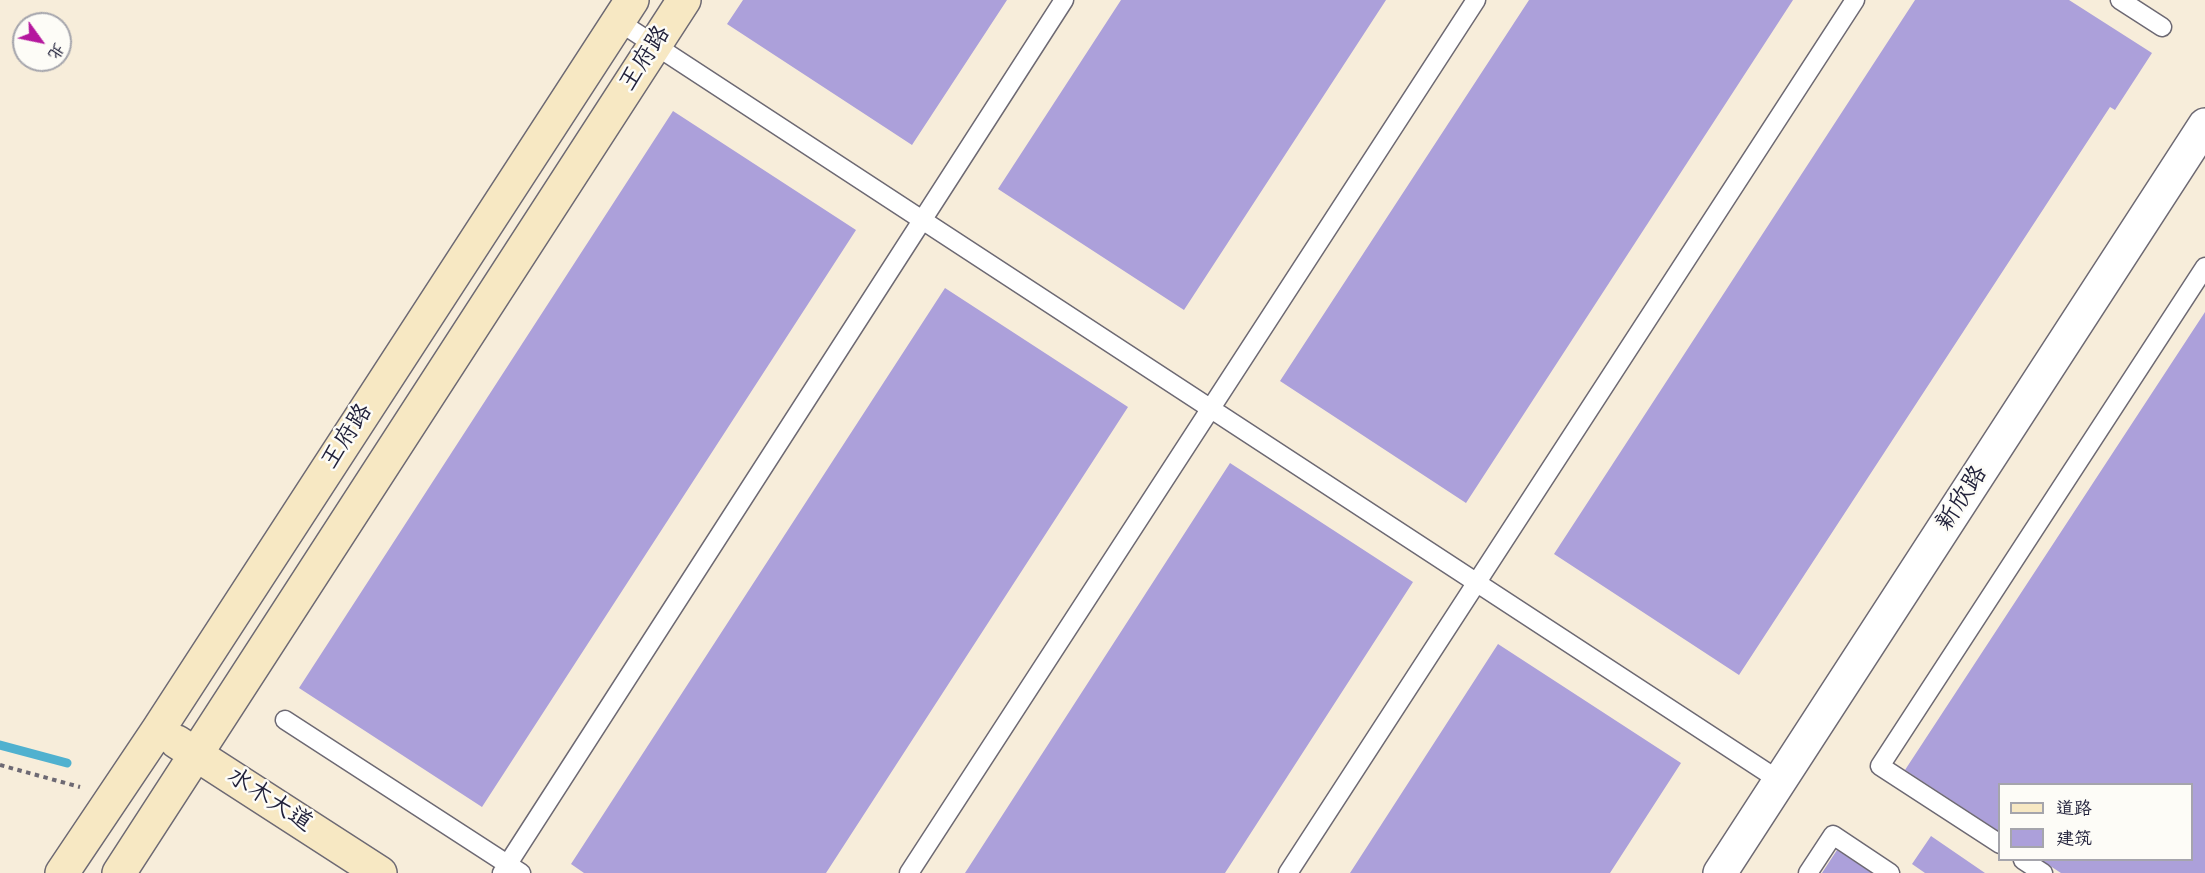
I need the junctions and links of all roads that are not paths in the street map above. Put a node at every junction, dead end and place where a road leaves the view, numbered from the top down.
1 (684, 0) edge
2 (1064, 0) edge
3 (1476, 0) edge
4 (1855, 0) edge
5 (2120, 0) edge
6 (625, 11) edge
7 (2162, 27) dead end
8 (655, 45) junction
9 (2205, 125) edge
10 (922, 220) junction
11 (2205, 267) edge
12 (1211, 409) junction
13 (1477, 583) junction
14 (285, 720) dead end
15 (158, 730) junction
16 (195, 754) junction
17 (1780, 782) junction
18 (1998, 843) edge
19 (2024, 861) edge
20 (511, 870) edge
21 (62, 873) edge
22 (119, 873) edge
23 (380, 873) edge
24 (909, 873) edge
25 (1288, 873) edge
26 (1720, 873) edge
27 (1808, 873) edge
28 (1890, 873) edge
29 (2043, 873) edge

1 - 8 street, 王府路
2 - 10 lane
3 - 12 lane
4 - 13 lane
5 - 7 lane
6 - 8 lane
6 - 15 street, 王府路
8 - 10 lane
8 - 16 street, 王府路
9 - 17 street, 新欣路
10 - 12 lane
10 - 20 lane
11 - 18 lane
12 - 13 lane
12 - 24 lane
13 - 17 lane
13 - 25 lane
14 - 20 lane
15 - 16 street, 水木大道
15 - 21 street, 王府路
16 - 22 street, 王府路
16 - 23 street, 水木大道
17 - 26 street, 新欣路
19 - 29 lane
27 - 28 lane

